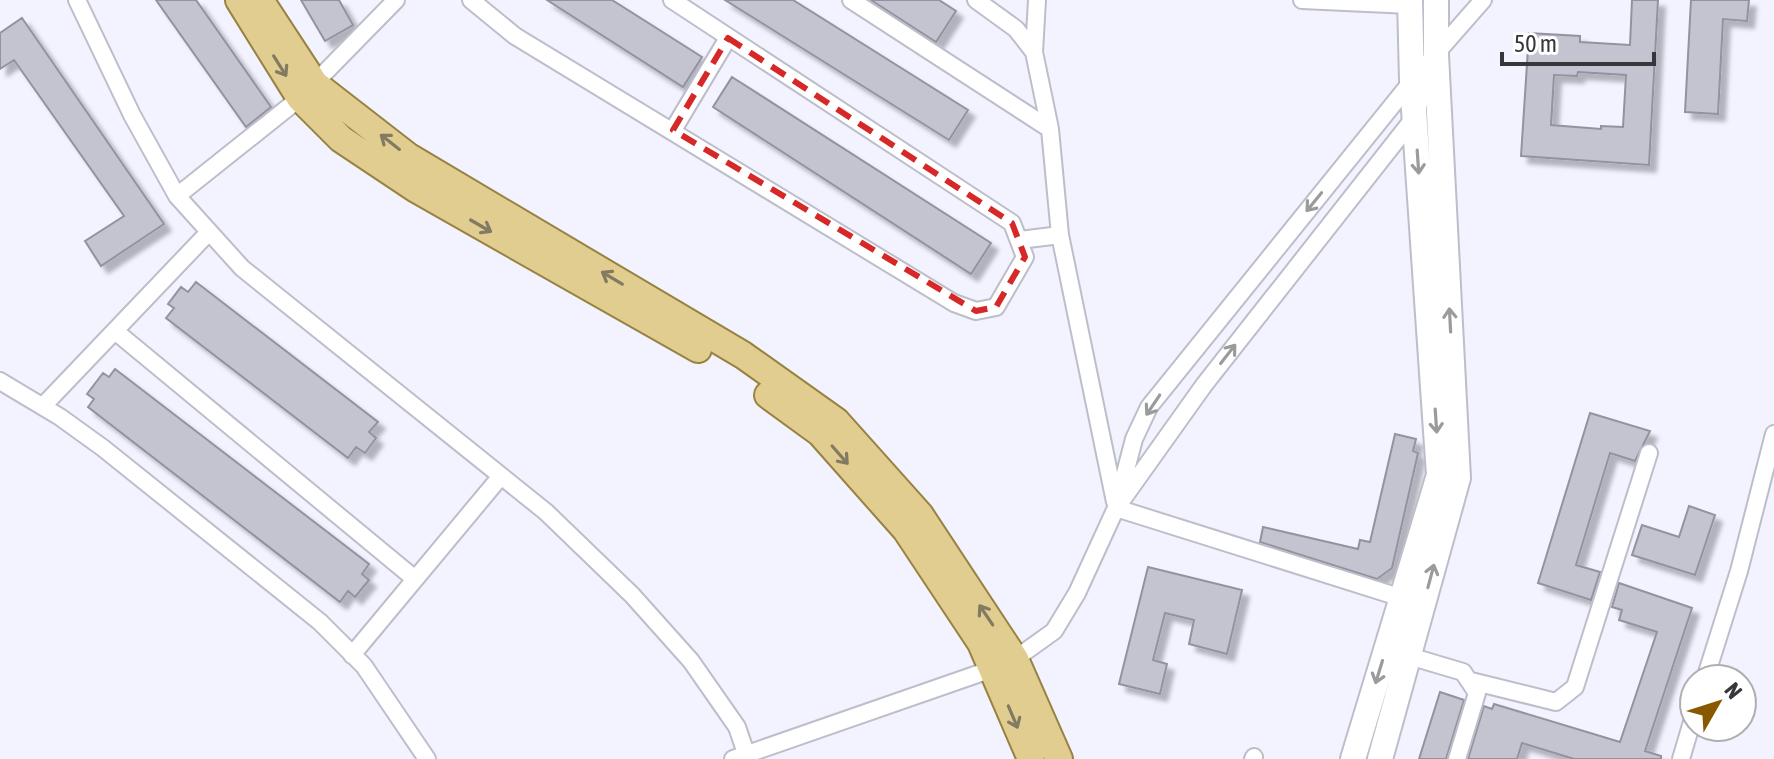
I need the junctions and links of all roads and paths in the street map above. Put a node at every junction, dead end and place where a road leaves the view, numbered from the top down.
1 (77, 0) edge
2 (239, 0) edge
3 (260, 0) edge
4 (396, 0) edge
5 (471, 0) edge
6 (672, 0) edge
7 (851, 0) edge
8 (976, 0) edge
9 (1037, 0) edge
10 (1302, 0) edge
11 (1436, 0) edge
12 (1483, 0) edge
13 (1410, 3) edge
14 (728, 38) junction
15 (1034, 52) junction
16 (1436, 55) junction
17 (1412, 81) junction
18 (308, 91) junction
19 (1414, 118) junction
20 (1050, 129) junction
21 (673, 130) junction
22 (177, 196) junction
23 (209, 232) junction
24 (1060, 235) junction
25 (1020, 240) junction
26 (115, 331) junction
27 (0, 381) edge
28 (43, 406) junction
29 (1774, 434) edge
30 (1649, 453) dead end
31 (501, 476) junction
32 (1116, 508) junction
33 (415, 579) junction
34 (1402, 598) junction
35 (352, 655) junction
36 (1409, 656) junction
37 (1710, 663) edge
38 (1004, 664) junction
39 (1471, 681) junction
40 (743, 758) edge
41 (427, 759) edge
42 (1031, 759) edge
43 (1059, 759) edge
44 (1353, 759) edge
45 (1380, 759) edge
46 (1457, 759) edge

1 - 22 street
2 -> 18 main road
3 - 18 main road
4 - 18 street
5 - 21 street
6 - 14 street
7 - 20 street
8 - 15 street
9 - 15 street
10 - 13 street
11 - 16 main road
12 - 16 street
13 - 17 main road
14 - 21 street
14 - 25 street
15 - 20 street
16 - 17 street
16 - 19 street
36 -> 16 main road
17 - 19 main road
17 -> 32 street
18 - 22 street
18 - 38 main road
32 -> 19 street
19 -> 34 main road
20 - 24 street
21 - 25 street
22 - 23 street
23 - 26 street
23 - 31 street
24 - 25 street
24 - 32 street
26 - 28 street
26 - 33 street
27 - 28 street
28 - 35 street
29 - 37 street
30 - 39 street
31 - 33 street
31 - 40 street
32 - 34 street
32 - 38 street
33 - 35 street
34 -> 44 main road
35 - 41 street
36 - 39 street
36 - 45 main road
38 - 40 street
38 -> 42 main road
38 - 43 main road
39 - 46 street

